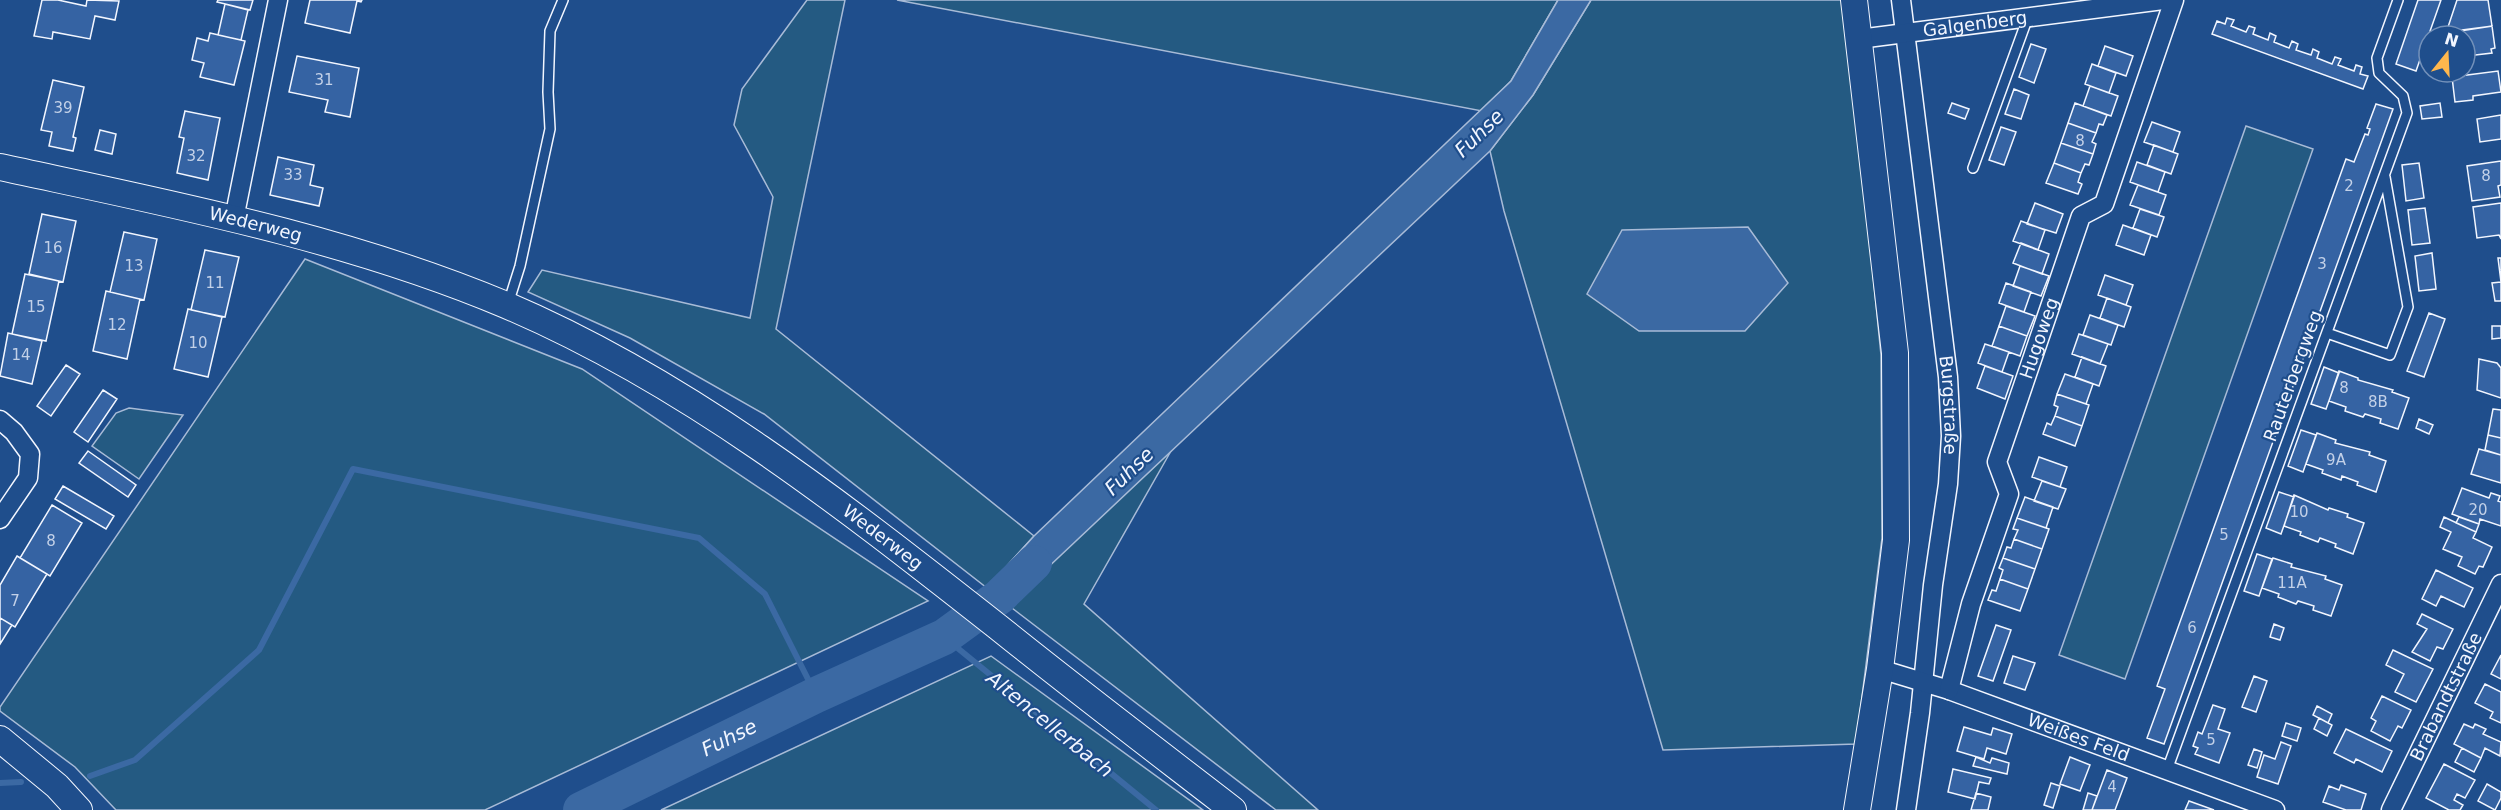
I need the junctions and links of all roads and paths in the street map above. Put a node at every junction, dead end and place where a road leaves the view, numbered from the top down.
1 (278, 0) edge
2 (563, 0) edge
3 (1854, 0) edge
4 (1902, 0) edge
5 (2163, 0) edge
6 (2174, 0) edge
7 (2398, 0) edge
8 (2059, 7) edge
9 (2028, 17) junction
10 (1905, 33) junction
11 (1859, 39) junction
12 (0, 167) edge
13 (1973, 168) dead end
14 (2385, 174) junction
15 (234, 219) junction
16 (507, 306) junction
17 (2327, 333) junction
18 (0, 420) edge
19 (0, 519) edge
20 (2501, 584) edge
21 (1880, 669) junction
22 (1923, 681) junction
23 (1949, 690) junction
24 (0, 739) edge
25 (2167, 770) junction
26 (2271, 809) edge
27 (79, 810) edge
28 (1233, 810) edge
29 (1857, 810) edge
30 (1906, 810) edge
31 (2391, 810) edge

1 - 15 street
2 - 16 lane
3 - 11 main road
4 - 10 street, Burgstraße
5 - 8 street, Galgenberg
6 - 23 street, Hugoweg
7 - 14 lane, Rauterbergweg
8 - 9 street, Galgenberg
9 - 10 street, Galgenberg
9 - 13 lane
10 - 11 street, Galgenberg
10 - 22 street, Burgstraße
11 - 21 main road
12 - 15 main road, Wederweg
14 - 17 lane, Rauterbergweg
14 - 17 lane
15 - 16 main road, Wederweg
16 - 28 main road, Wederweg
17 - 25 lane, Rauterbergweg
18 - 19 street
20 - 31 street, Brabandtstraße
21 - 22 street, Weißes Feld
21 - 29 main road
22 - 23 street, Weißes Feld
22 - 30 street, Burgstraße
23 - 25 street, Weißes Feld
24 - 27 main road
25 - 26 street, Weißes Feld

